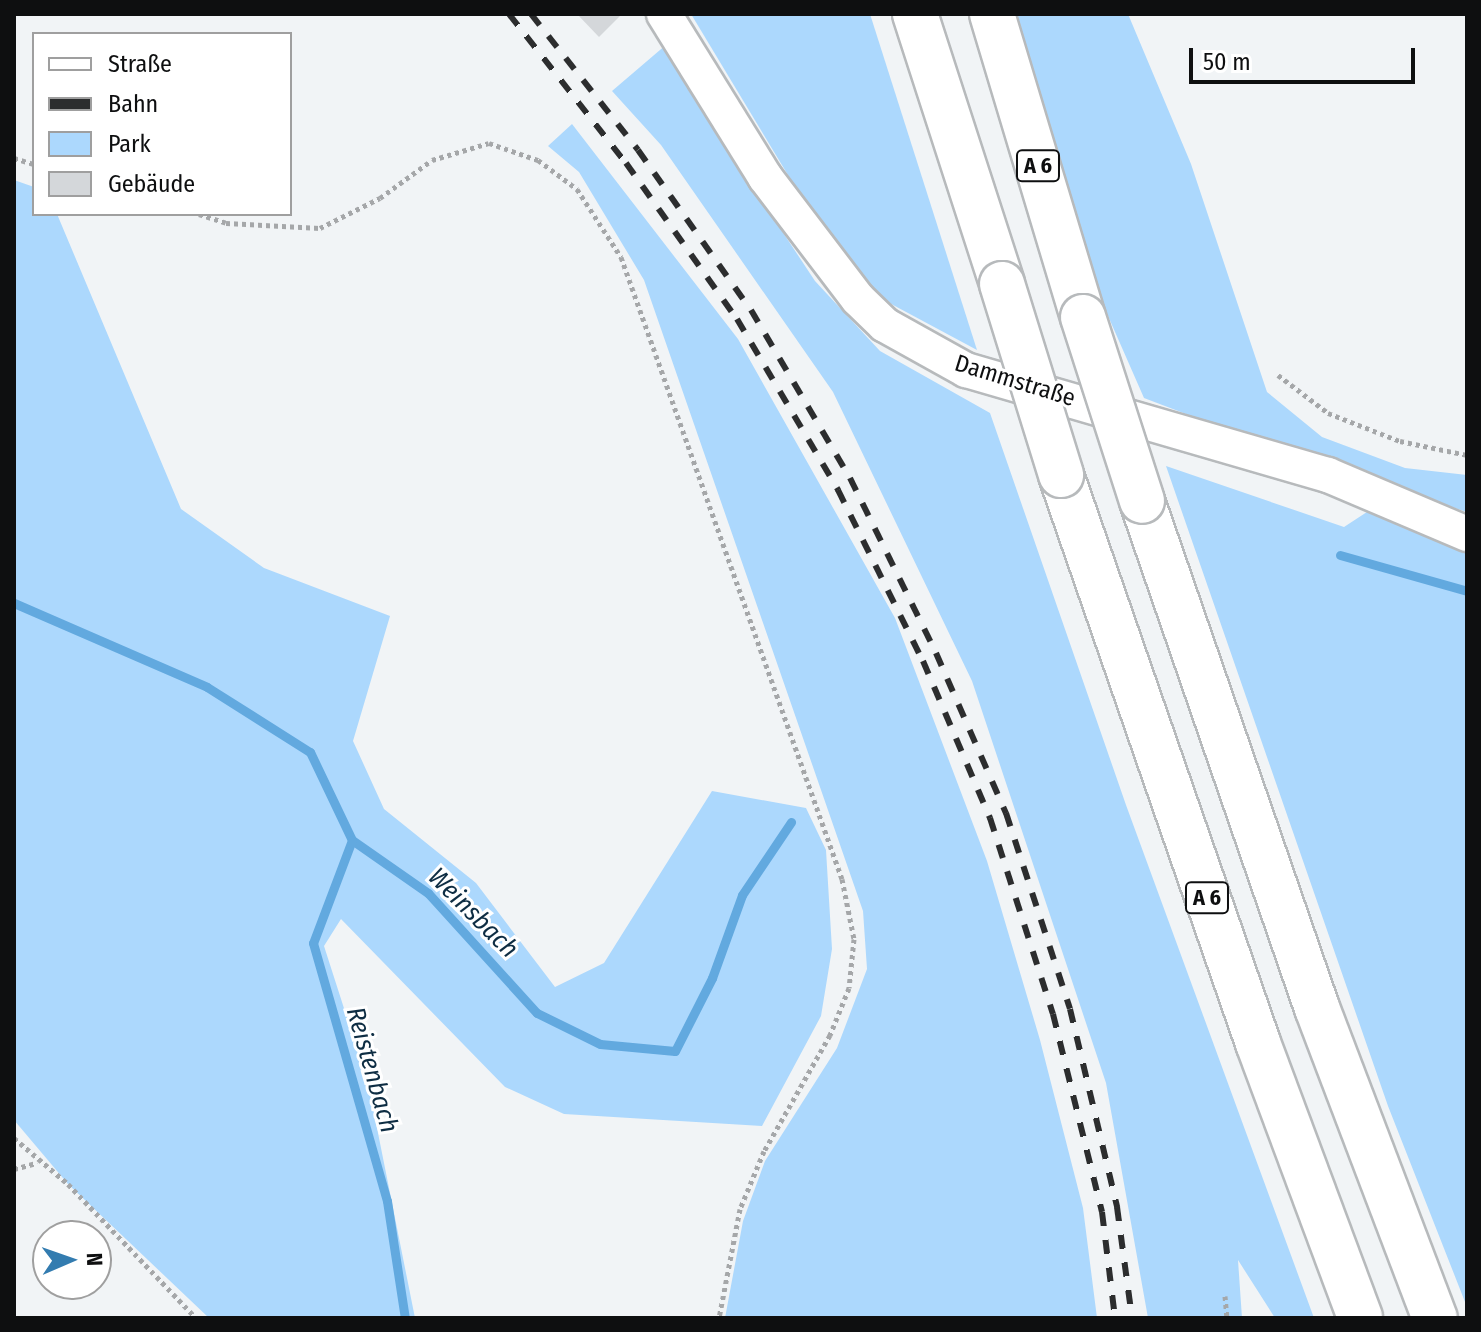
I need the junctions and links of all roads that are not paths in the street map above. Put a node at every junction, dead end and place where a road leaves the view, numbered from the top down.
1 (664, 14) edge
2 (915, 14) edge
3 (992, 14) edge
4 (1467, 534) edge
5 (1360, 1318) edge
6 (1435, 1318) edge

1 - 4 street, Dammstraße
2 - 5 highway, A 6, bridge
3 - 6 highway, A 6, bridge

